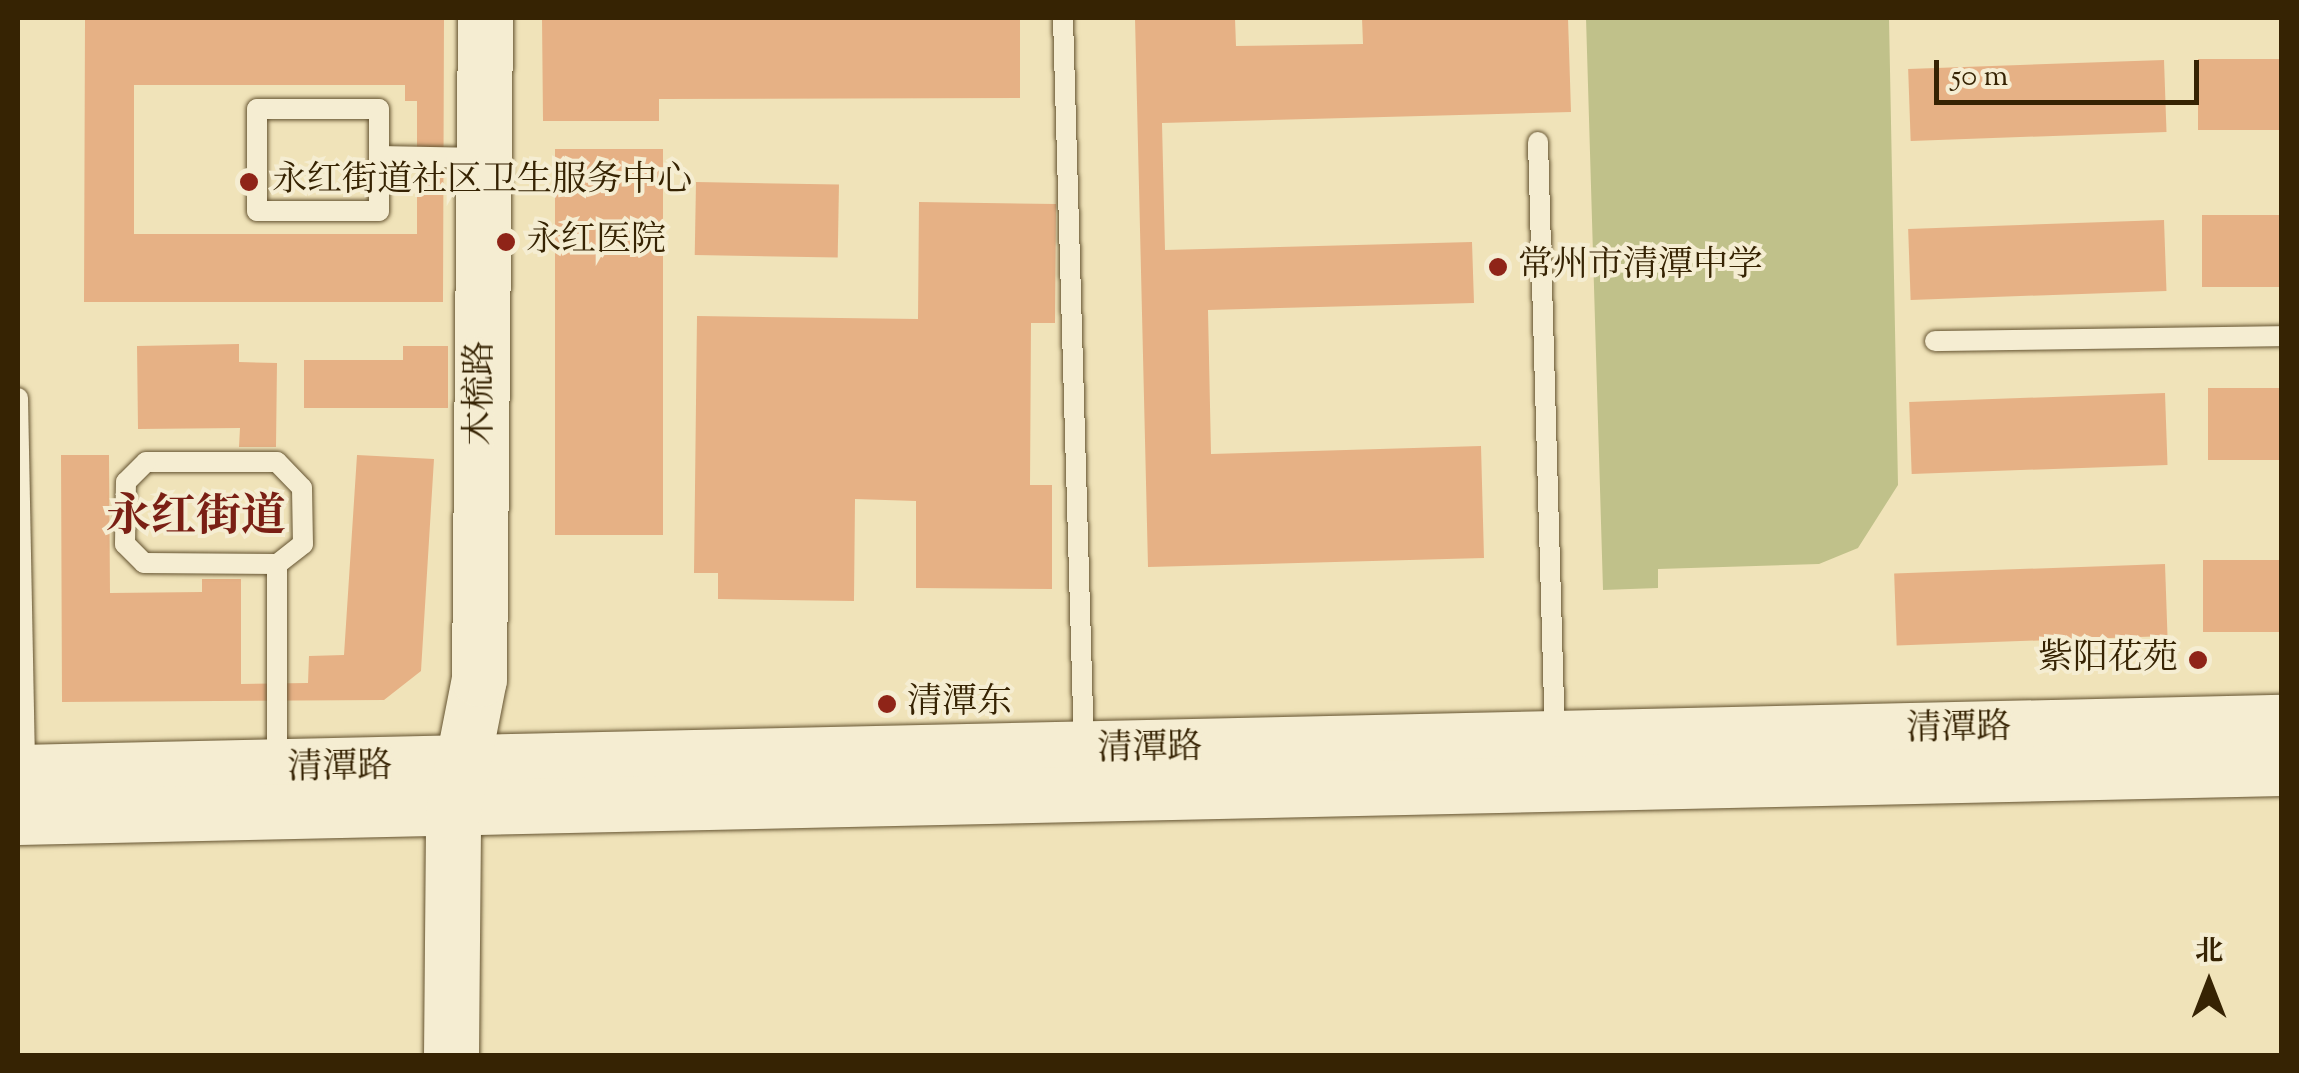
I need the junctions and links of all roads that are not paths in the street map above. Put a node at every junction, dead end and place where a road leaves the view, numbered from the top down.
1 (485, 18) edge
2 (1062, 18) edge
3 (1538, 142) dead end
4 (380, 156) junction
5 (484, 158) junction
6 (2282, 336) edge
7 (1935, 341) dead end
8 (18, 398) edge
9 (277, 564) junction
10 (2282, 722) edge
11 (1555, 740) junction
12 (1084, 752) junction
13 (2282, 768) edge
14 (277, 770) junction
15 (20, 787) edge
16 (457, 789) junction
17 (451, 1056) edge

1 - 5 main road, 木梳路
2 - 12 lane
3 - 11 lane
4 - 4 lane
4 - 5 lane
5 - 16 main road, 木梳路
6 - 7 lane
8 - 15 lane
9 - 9 lane
9 - 14 lane
10 - 11 main road, 清潭路
11 - 12 main road, 清潭路
12 - 16 main road, 清潭路
13 - 16 main road, 清潭路
14 - 15 main road, 清潭路
14 - 16 main road, 清潭路
15 - 16 main road, 清潭路
16 - 17 main road, 木梳路

